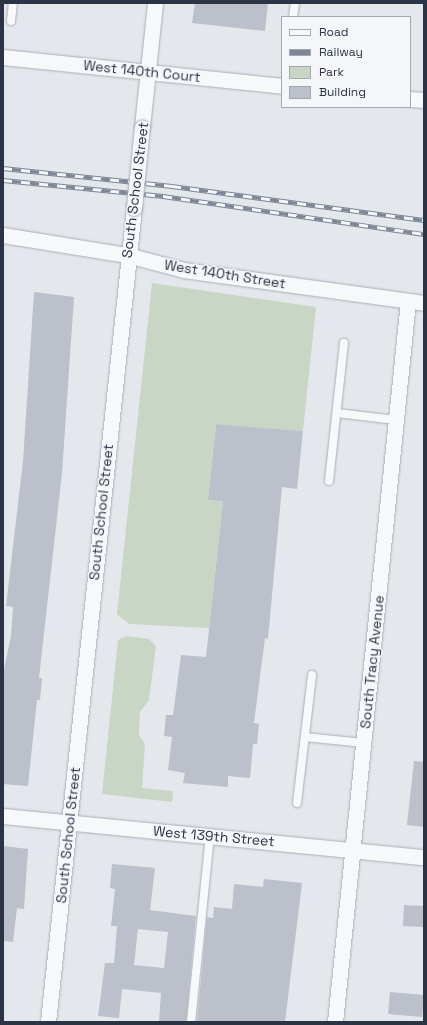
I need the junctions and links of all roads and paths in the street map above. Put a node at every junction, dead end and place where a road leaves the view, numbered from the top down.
1 (13, 3) edge
2 (155, 3) edge
3 (295, 3) edge
4 (293, 16) edge
5 (11, 21) dead end
6 (3, 57) edge
7 (148, 72) junction
8 (281, 86) edge
9 (411, 99) edge
10 (424, 100) edge
11 (3, 235) edge
12 (127, 255) junction
13 (408, 301) junction
14 (424, 303) edge
15 (344, 343) dead end
16 (337, 413) junction
17 (396, 420) junction
18 (329, 481) dead end
19 (312, 675) dead end
20 (305, 737) junction
21 (364, 743) junction
22 (297, 803) dead end
23 (3, 816) edge
24 (69, 822) junction
25 (210, 836) junction
26 (353, 849) junction
27 (424, 857) edge
28 (48, 1022) edge
29 (191, 1022) edge
30 (335, 1022) edge

1 - 5 lane
2 - 7 street, South School Street
3 - 4 lane
6 - 7 street, West 140th Court
7 - 8 street, West 140th Court
7 - 12 street, South School Street, bridge
9 - 10 street
11 - 12 street, West 140th Street
12 - 13 street, West 140th Street
12 - 24 street, South School Street
13 - 14 street, West 140th Street
13 - 17 street, South Tracy Avenue
15 - 16 lane
16 - 17 lane
16 - 18 lane
17 - 21 street, South Tracy Avenue
19 - 20 lane
20 - 21 lane
20 - 22 lane
21 - 26 street, South Tracy Avenue
23 - 24 street, West 139th Street
24 - 25 street, West 139th Street
24 - 28 street, South School Street
25 - 26 street, West 139th Street
25 - 29 lane
26 - 27 street, West 139th Street
26 - 30 street, South Tracy Avenue

